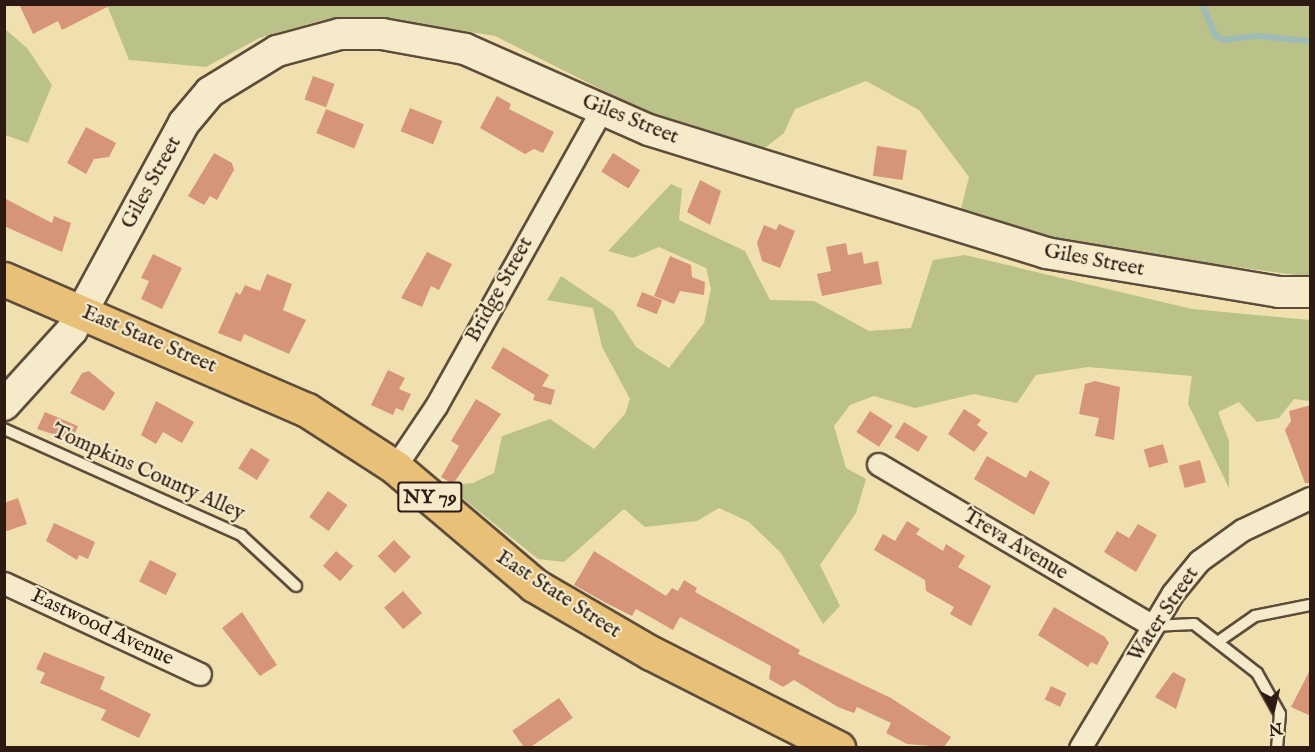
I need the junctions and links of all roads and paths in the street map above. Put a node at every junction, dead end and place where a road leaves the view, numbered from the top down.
1 (602, 111) junction
2 (4, 279) edge
3 (1311, 292) edge
4 (82, 313) junction
5 (4, 405) edge
6 (4, 429) edge
7 (878, 464) dead end
8 (395, 467) junction
9 (1311, 498) edge
10 (4, 583) edge
11 (296, 586) dead end
12 (1311, 605) edge
13 (1153, 626) junction
14 (1219, 640) junction
15 (200, 674) dead end
16 (838, 747) edge
17 (1080, 747) edge
18 (1280, 747) edge

1 - 3 street, Giles Street
1 - 4 street, Giles Street
1 - 8 street, Bridge Street
2 - 4 highway, East State Street / NY 79
4 - 5 street, Giles Street
4 - 8 highway, East State Street / NY 79
6 - 11 lane, Tompkins County Alley
7 - 13 street, Treva Avenue
8 - 16 highway, East State Street / NY 79
9 - 13 street, Water Street
10 - 15 street, Eastwood Avenue
12 - 14 lane
13 - 14 lane
13 - 17 street, Water Street
14 - 18 lane

